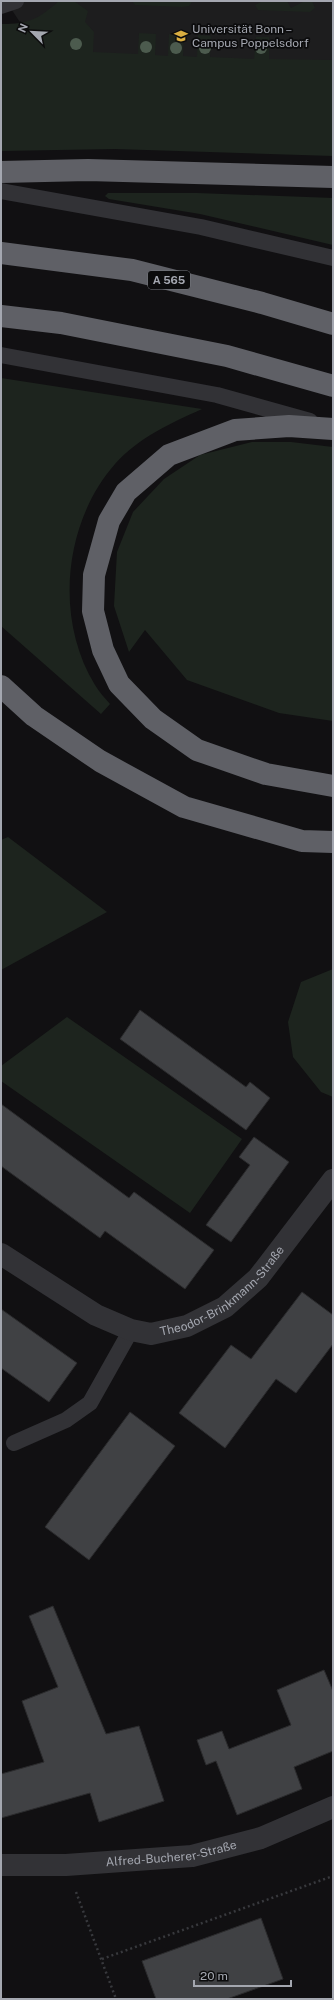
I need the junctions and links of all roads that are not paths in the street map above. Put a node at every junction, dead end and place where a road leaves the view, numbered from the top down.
1 (16, 1) edge
2 (1, 6) edge
3 (1, 172) edge
4 (333, 177) edge
5 (1, 191) edge
6 (1, 253) edge
7 (333, 258) edge
8 (1, 316) edge
9 (333, 324) edge
10 (1, 355) edge
11 (333, 386) edge
12 (333, 428) edge
13 (1, 686) edge
14 (333, 786) edge
15 (333, 842) edge
16 (333, 1180) edge
17 (1, 1254) edge
18 (131, 1330) junction
19 (14, 1443) dead end
20 (333, 1807) edge
21 (1, 1865) edge

1 - 2 lane
3 - 4 highway
5 - 7 lane
6 - 9 highway, A 565
8 - 11 highway
10 - 12 lane
12 - 14 highway
13 - 15 highway
16 - 18 street, Theodor-Brinkmann-Straße
17 - 18 street, Theodor-Brinkmann-Straße
18 - 19 lane
20 - 21 street, Alfred-Bucherer-Straße

